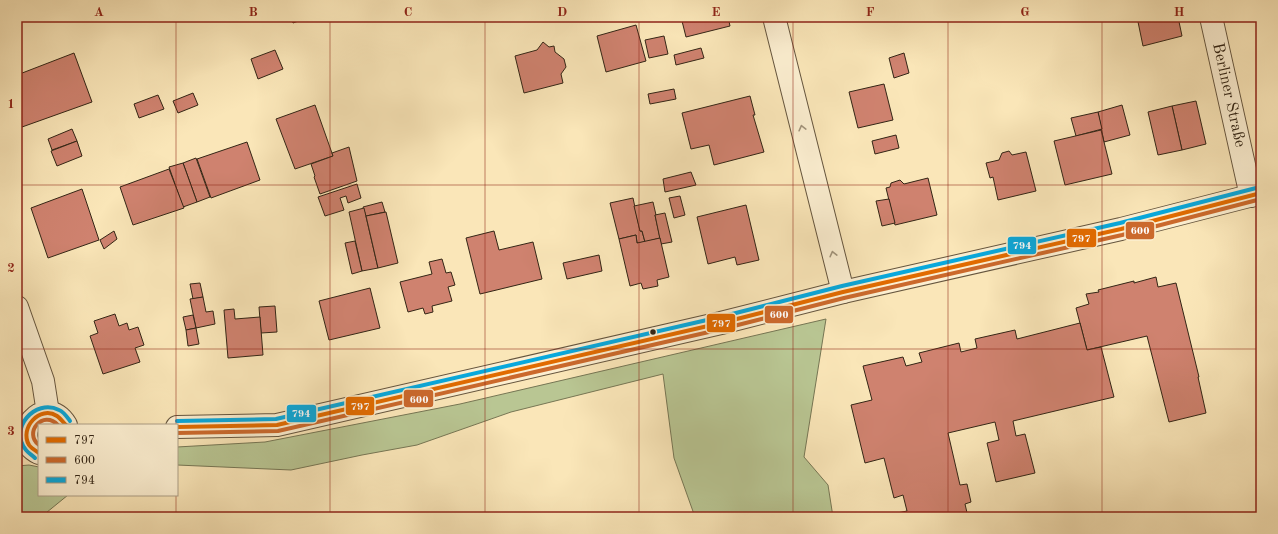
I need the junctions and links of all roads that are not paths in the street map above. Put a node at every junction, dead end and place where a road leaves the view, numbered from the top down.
1 (774, 17) edge
2 (1211, 17) edge
3 (1256, 194) edge
4 (843, 292) junction
5 (17, 308) edge
6 (48, 413) junction
7 (65, 424) edge
8 (178, 427) edge
9 (27, 443) edge

4 -> 1 street
2 - 3 street, Berliner Straße
3 - 4 street, Berliner Straße
4 - 8 street, Berliner Straße
5 - 6 street
6 - 7 street
6 - 9 street

